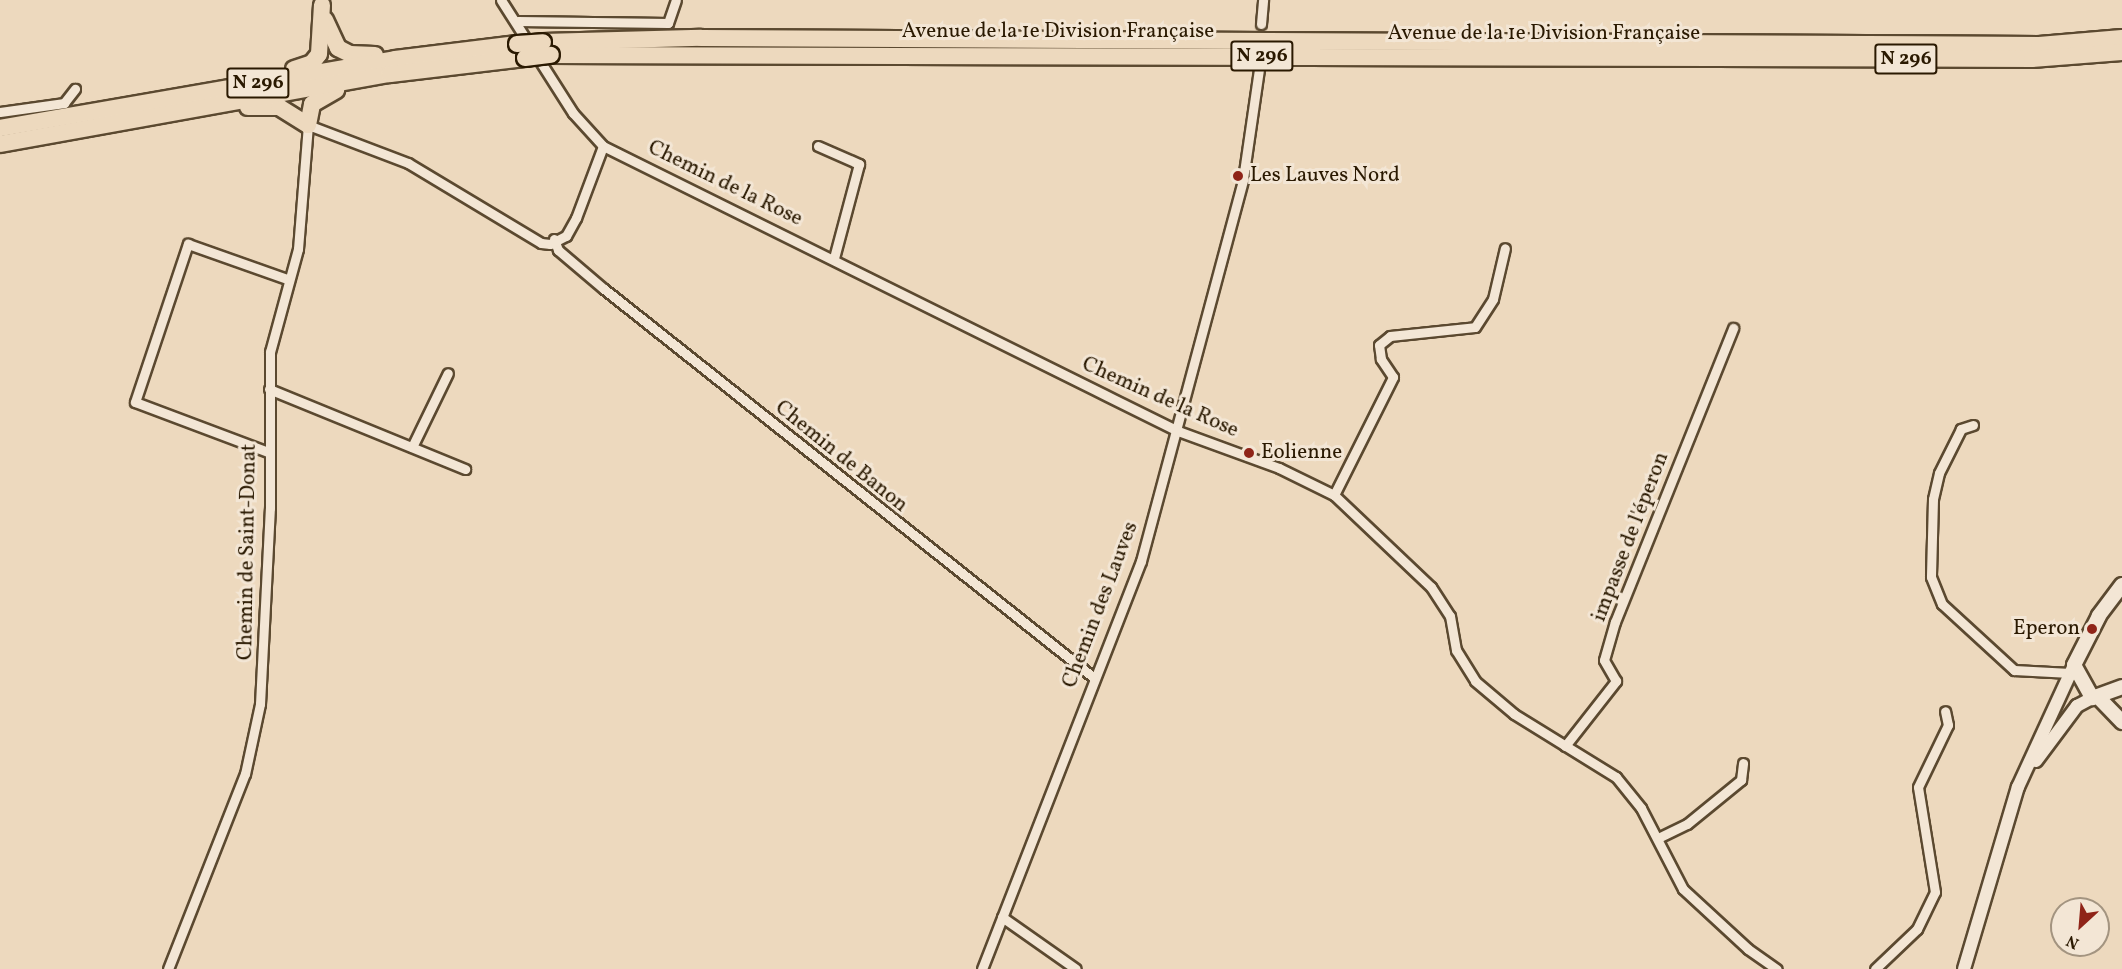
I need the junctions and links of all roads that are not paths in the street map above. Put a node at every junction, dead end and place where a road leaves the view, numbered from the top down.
1 (501, 0) edge
2 (676, 0) edge
3 (1263, 0) edge
4 (322, 2) edge
5 (518, 21) junction
6 (1261, 24) dead end
7 (2122, 38) edge
8 (479, 48) junction
9 (549, 52) junction
10 (2122, 52) edge
11 (523, 54) junction
12 (1259, 69) dead end
13 (75, 89) dead end
14 (0, 112) edge
15 (67, 117) junction
16 (308, 125) junction
17 (103, 127) junction
18 (0, 128) edge
19 (0, 144) edge
20 (603, 146) junction
21 (818, 146) dead end
22 (564, 234) junction
23 (554, 240) junction
24 (1505, 248) dead end
25 (834, 258) junction
26 (572, 259) junction
27 (286, 279) junction
28 (1733, 328) dead end
29 (448, 373) dead end
30 (269, 389) junction
31 (1973, 425) dead end
32 (1178, 431) junction
33 (412, 447) junction
34 (268, 452) junction
35 (465, 469) dead end
36 (1334, 495) junction
37 (2122, 585) edge
38 (2072, 669) junction
39 (1093, 677) junction
40 (2122, 687) edge
41 (2095, 697) junction
42 (1945, 711) dead end
43 (2122, 722) edge
44 (1564, 746) junction
45 (1743, 764) dead end
46 (2018, 787) junction
47 (1658, 838) junction
48 (1002, 917) junction
49 (168, 969) edge
50 (982, 969) edge
51 (1076, 969) edge
52 (1777, 969) edge
53 (1875, 969) edge
54 (1964, 969) edge

1 - 5 street, Chemin de la Rose
2 - 5 street
3 - 6 street
4 - 8 highway
4 - 15 highway
5 - 20 street, Chemin de la Rose
7 - 9 highway, Avenue de la 1e Division Française / N 296
8 - 11 highway, Avenue de la 1e Division Française / N 296
8 - 15 highway, Avenue de la 1e Division Française / N 296
9 - 10 highway, Avenue de la 1e Division Française / N 296
9 - 11 highway, Avenue de la 1e Division Française / N 296, bridge
11 - 16 highway
11 - 17 highway, Avenue de la 1e Division Française / N 296
12 - 32 street, Chemin des Lauves
13 - 14 street
15 - 18 highway, Avenue de la 1e Division Française / N 296
16 - 17 highway
16 - 23 street
16 - 27 street, Chemin de Saint-Donat
17 - 19 highway, Avenue de la 1e Division Française / N 296
20 - 22 street
20 - 25 street, Chemin de la Rose
21 - 25 street
22 - 23 street
22 - 26 street
23 - 26 street, Chemin de Banon
24 - 36 street
25 - 32 street, Chemin de la Rose
26 - 39 street, Chemin de Banon
27 - 30 street, Chemin de Saint-Donat
27 - 34 street
28 - 44 street, impasse de l'éperon
29 - 33 street
30 - 33 street
30 - 34 street, Chemin de Saint-Donat
31 - 38 street
32 - 36 street, Chemin de la Rose
32 - 39 street, Chemin des Lauves
33 - 35 street
34 - 49 street, Chemin de Saint-Donat
36 - 44 street, Chemin de la Rose
37 - 38 main road
38 - 41 main road
38 - 46 street
39 - 48 street, Chemin des Lauves
40 - 41 main road
41 - 43 main road
41 - 46 street
42 - 53 street
44 - 47 street, Chemin de la Rose
45 - 47 street
46 - 54 street
47 - 52 street, Chemin de la Rose
48 - 50 street, Chemin des Lauves
48 - 51 street

